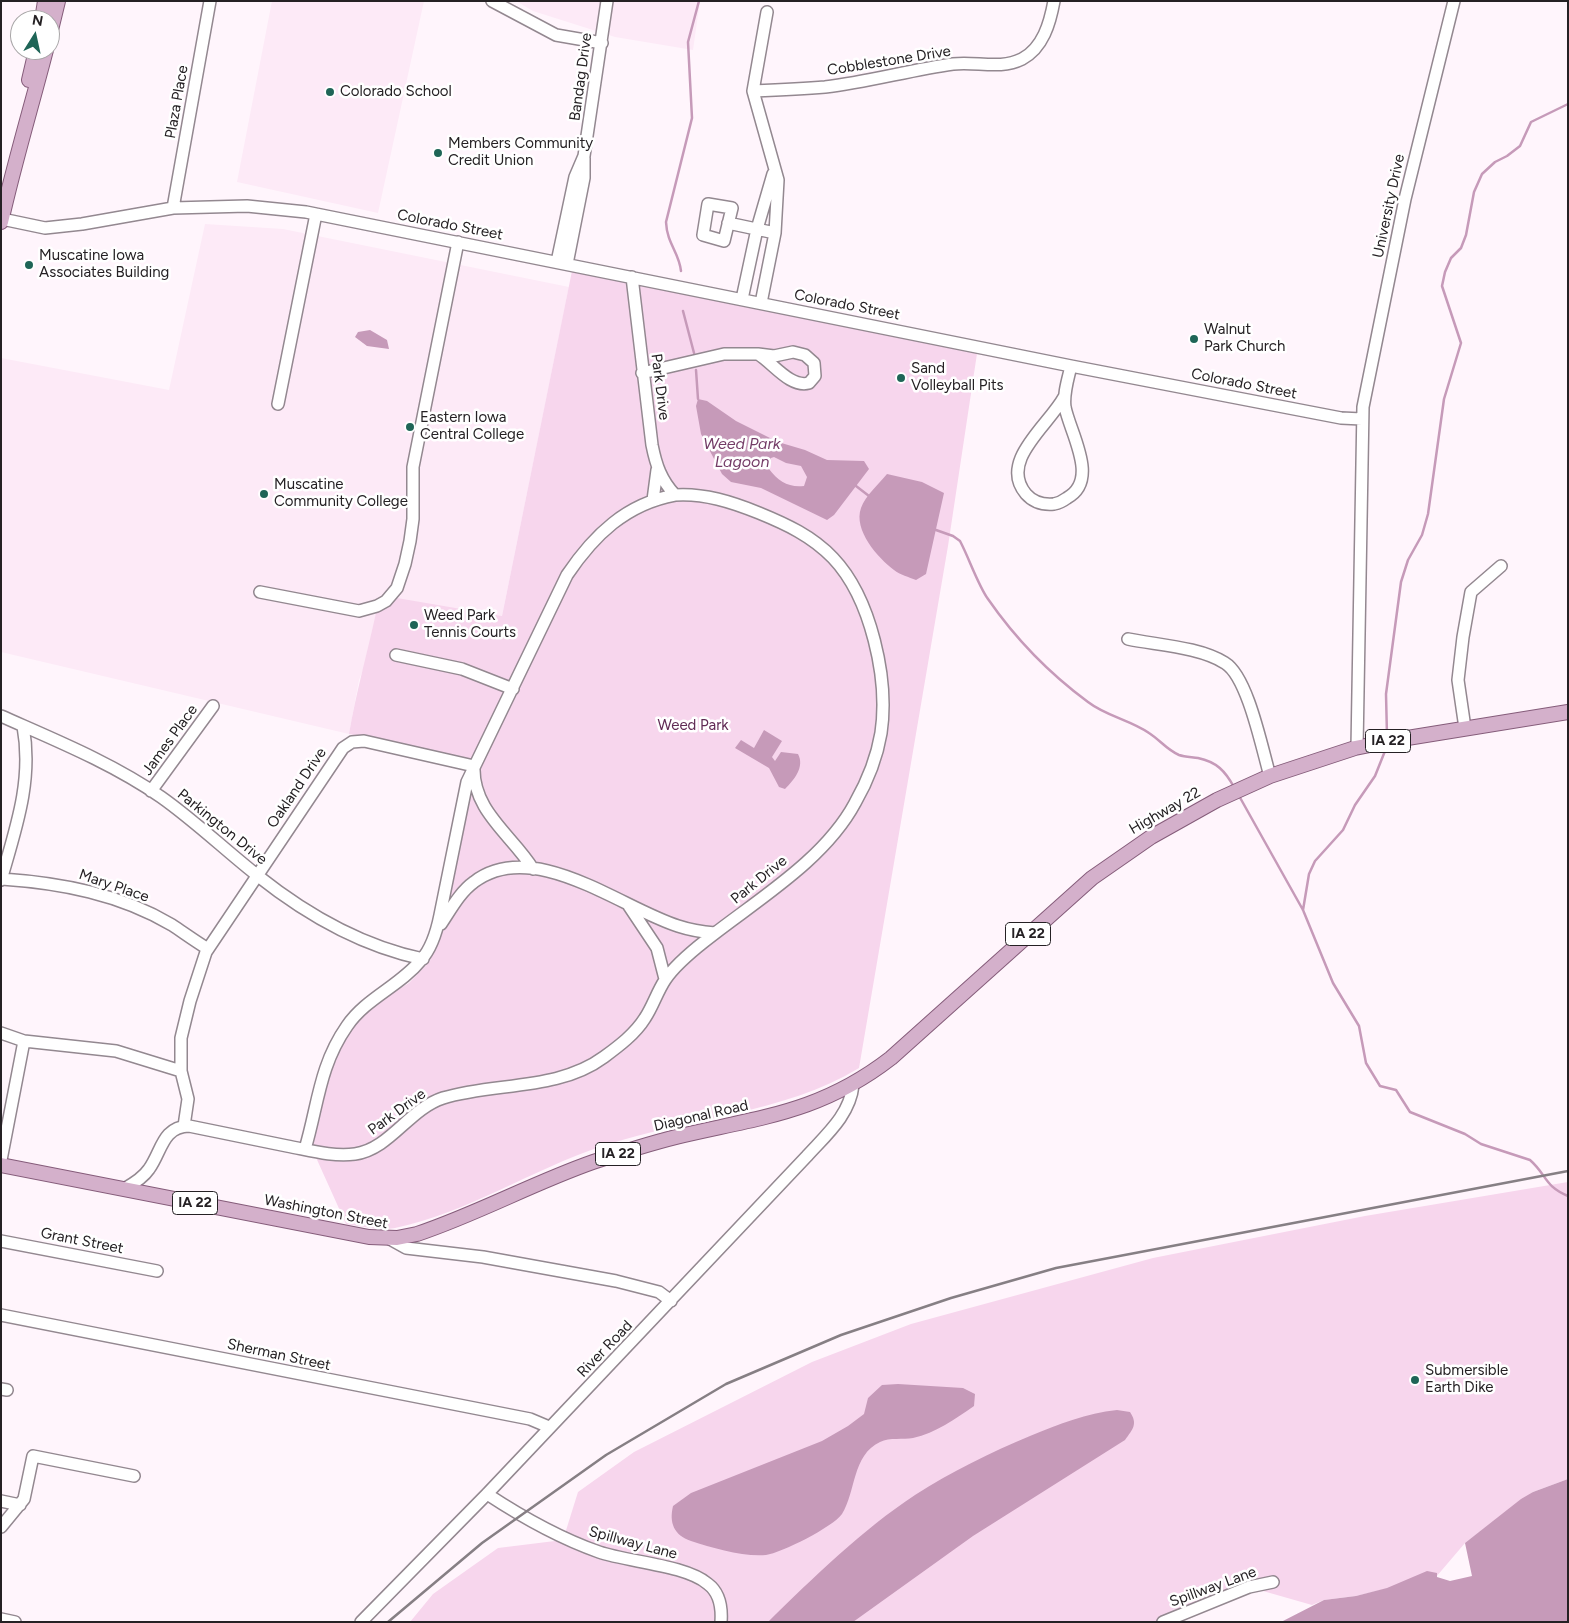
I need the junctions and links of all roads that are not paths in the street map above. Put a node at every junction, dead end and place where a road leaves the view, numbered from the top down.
1 (210, 1) edge
2 (492, 1) edge
3 (607, 1) edge
4 (1054, 1) edge
5 (1454, 1) edge
6 (767, 12) dead end
7 (602, 43) junction
8 (34, 60) edge
9 (43, 60) edge
10 (753, 91) junction
11 (15, 157) junction
12 (774, 172) junction
13 (173, 208) junction
14 (316, 214) junction
15 (1, 220) edge
16 (728, 223) dead end
17 (757, 229) junction
18 (774, 233) junction
19 (458, 242) junction
20 (562, 263) junction
21 (632, 277) junction
22 (742, 300) junction
23 (761, 303) junction
24 (758, 354) junction
25 (1071, 366) junction
26 (642, 372) junction
27 (1064, 398) junction
28 (278, 404) dead end
29 (1362, 419) junction
30 (657, 469) junction
31 (674, 495) junction
32 (653, 500) junction
33 (1502, 566) dead end
34 (260, 592) dead end
35 (1128, 640) dead end
36 (396, 655) dead end
37 (513, 688) junction
38 (213, 706) dead end
39 (1568, 712) edge
40 (1, 716) edge
41 (23, 726) junction
42 (1465, 728) junction
43 (1357, 748) junction
44 (474, 766) junction
45 (1270, 776) junction
46 (151, 791) junction
47 (482, 800) junction
48 (462, 802) junction
49 (534, 869) junction
50 (257, 876) junction
51 (1, 880) edge
52 (626, 903) junction
53 (436, 931) junction
54 (715, 933) junction
55 (208, 949) junction
56 (423, 959) junction
57 (666, 979) junction
58 (1, 1032) edge
59 (24, 1040) junction
60 (181, 1071) junction
61 (853, 1085) junction
62 (184, 1126) junction
63 (305, 1149) junction
64 (1, 1160) edge
65 (1, 1165) edge
66 (124, 1189) junction
67 (388, 1238) junction
68 (1, 1241) edge
69 (157, 1271) dead end
70 (671, 1301) junction
71 (1, 1315) edge
72 (549, 1427) junction
73 (134, 1476) dead end
74 (487, 1494) junction
75 (1, 1501) edge
76 (20, 1506) junction
77 (1, 1527) edge
78 (1273, 1582) dead end
79 (1, 1619) edge
80 (15, 1622) edge
81 (362, 1622) edge
82 (720, 1622) edge
83 (1163, 1622) edge

1 - 13 street, Plaza Place
2 - 7 street
3 - 7 street, Bandag Drive
4 - 10 street, Cobblestone Drive
5 - 29 street, University Drive
6 - 10 street
7 - 20 street, Bandag Drive
8 - 11 main road
9 - 11 main road
10 - 12 street
11 - 15 main road
12 - 17 street
12 - 18 street
13 - 14 street, Colorado Street
13 - 15 street, Colorado Street
14 - 19 street, Colorado Street
14 - 28 street
16 - 17 street
17 - 18 street
17 - 22 street
18 - 23 street
19 - 20 street, Colorado Street
19 - 34 street
20 - 21 street, Colorado Street
21 - 22 street, Colorado Street
21 - 26 street, Park Drive
22 - 23 street, Colorado Street
23 - 25 street, Colorado Street
24 - 24 street
24 - 26 street
25 - 27 street
25 - 29 street, Colorado Street
26 - 30 street, Park Drive
27 - 27 street
29 - 43 street
30 - 31 street, Park Drive
30 - 32 street
31 - 32 street, Park Drive
31 - 54 street, Park Drive
32 - 37 street, Park Drive
33 - 42 street
35 - 45 street
36 - 37 street
37 - 44 street, Park Drive
38 - 46 street, James Place
39 - 42 main road, Highway 22 / IA 22
40 - 41 street, Parkington Drive
41 - 46 street, Parkington Drive
41 - 51 street
42 - 43 main road, Highway 22 / IA 22
43 - 45 main road, Highway 22 / IA 22
44 - 47 street
44 - 48 street, Park Drive
44 - 50 street, Oakland Drive
45 - 61 main road, Highway 22 / IA 22
46 - 50 street, Parkington Drive
47 - 48 street
47 - 49 street
48 - 53 street, Park Drive
49 - 52 street
49 - 53 street
50 - 55 street, Oakland Drive
50 - 56 street, Parkington Drive
51 - 55 street, Mary Place
52 - 54 street
52 - 57 street
53 - 56 street, Park Drive
54 - 57 street, Park Drive
55 - 60 street, Oakland Drive
56 - 63 street, Park Drive
57 - 63 street, Park Drive
58 - 59 street
59 - 60 street
59 - 64 street
60 - 62 street, Oakland Drive
61 - 67 main road, Diagonal Road / IA 22
61 - 70 street, River Road
62 - 63 street, Park Drive
62 - 66 street
65 - 66 main road, Washington Street / IA 22
66 - 67 main road, Washington Street / IA 22
67 - 70 street, Washington Street
68 - 69 street, Grant Street
70 - 72 street, River Road
71 - 72 street, Sherman Street
72 - 74 street, River Road
73 - 76 street
74 - 81 street, River Road
74 - 82 street, Spillway Lane
75 - 76 street
76 - 77 street
78 - 83 street, Spillway Lane
79 - 80 street

